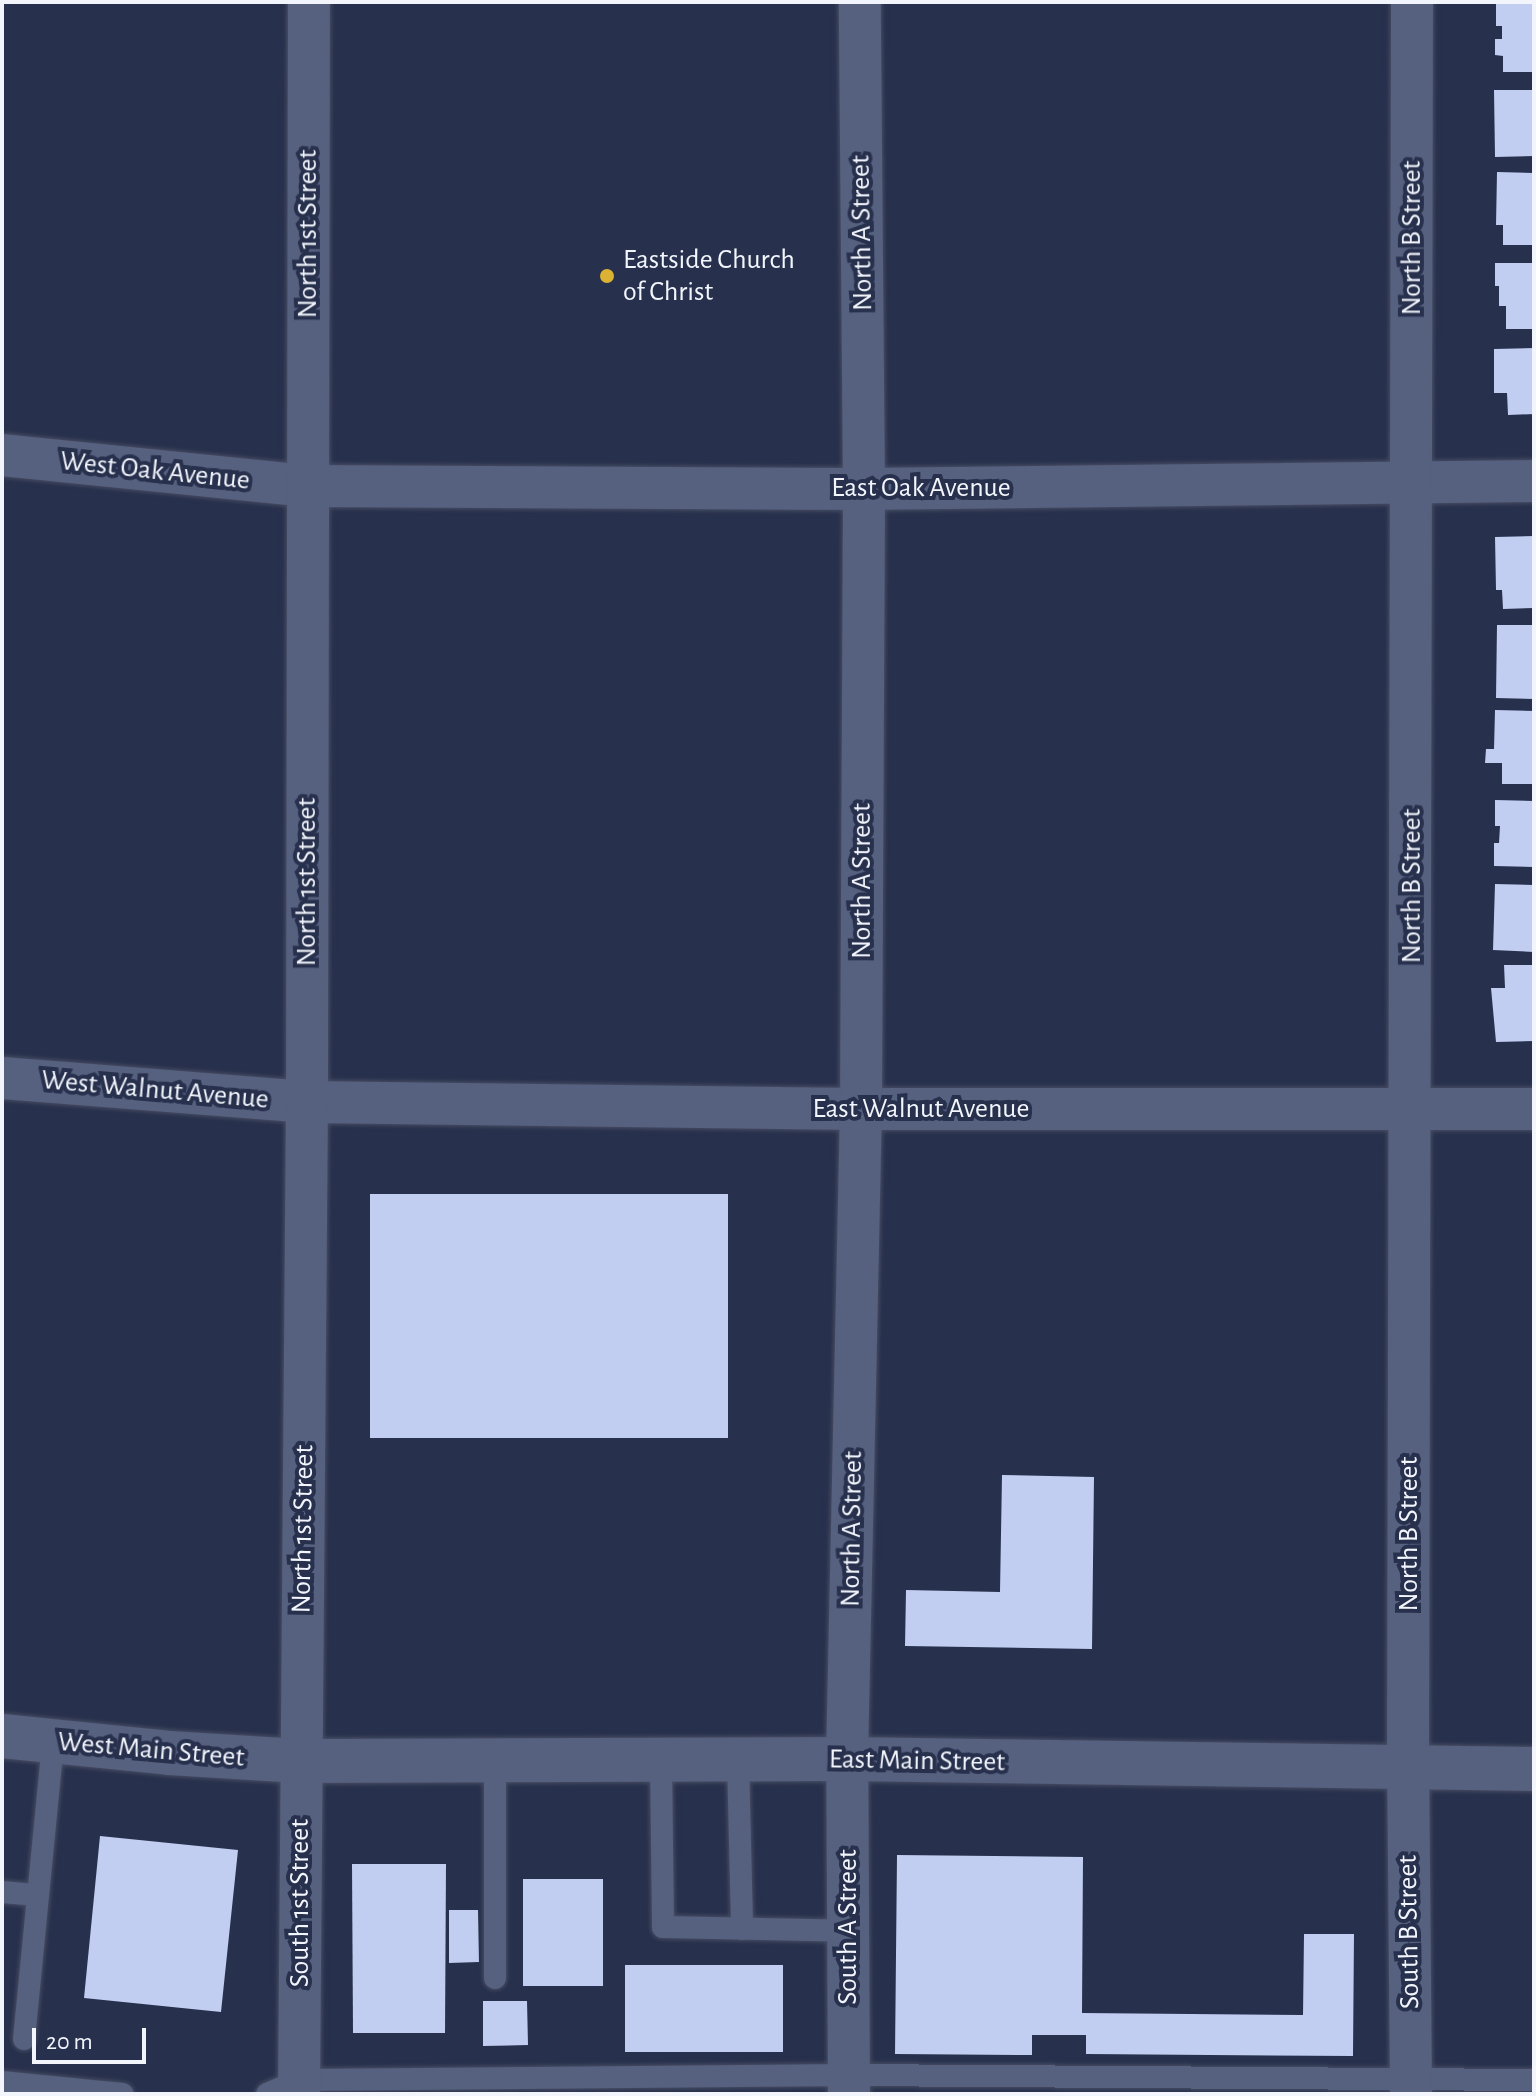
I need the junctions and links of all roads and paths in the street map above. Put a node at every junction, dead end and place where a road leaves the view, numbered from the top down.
1 (309, 2) edge
2 (860, 2) edge
3 (1412, 2) edge
4 (2, 455) edge
5 (1534, 481) edge
6 (1412, 482) junction
7 (307, 486) junction
8 (864, 489) junction
9 (2, 1078) edge
10 (307, 1102) junction
11 (861, 1109) junction
12 (1534, 1109) edge
13 (1412, 1110) junction
14 (2, 1736) edge
15 (53, 1742) junction
16 (847, 1759) junction
17 (495, 1760) junction
18 (661, 1760) junction
19 (738, 1760) junction
20 (300, 1761) junction
21 (1534, 1769) edge
22 (1408, 1770) junction
23 (2, 1892) edge
24 (38, 1895) junction
25 (742, 1929) junction
26 (848, 1931) junction
27 (495, 1978) dead end
28 (24, 2039) dead end
29 (1534, 2080) edge
30 (2, 2082) edge
31 (849, 2084) edge
32 (1411, 2087) edge
33 (289, 2089) edge
34 (122, 2094) edge

1 - 7 street, North 1st Street
2 - 8 street, North A Street
3 - 6 street, North B Street
4 - 7 street, West Oak Avenue
5 - 6 street, East Oak Avenue
6 - 8 street, East Oak Avenue
6 - 13 street, North B Street
7 - 8 street, East Oak Avenue
7 - 10 street, North 1st Street
8 - 11 street, North A Street
9 - 10 street, West Walnut Avenue
10 - 11 street, East Walnut Avenue
10 - 20 street, North 1st Street
11 - 13 street, East Walnut Avenue
11 - 16 street, North A Street
12 - 13 street, East Walnut Avenue
13 - 22 street, North B Street
14 - 15 main road, West Main Street
15 - 20 main road, West Main Street
15 - 24 lane
16 - 19 main road, East Main Street
16 - 22 main road, East Main Street
16 - 26 street, South A Street
17 - 18 main road, East Main Street
17 - 20 main road, East Main Street
17 - 27 lane
18 - 19 main road, East Main Street
18 - 25 lane
19 - 25 lane
20 - 33 street, South 1st Street
21 - 22 main road, East Main Street
22 - 32 street, South B Street
23 - 24 lane
24 - 28 lane
25 - 26 lane
26 - 31 street, South A Street
29 - 32 lane
30 - 34 lane
31 - 32 lane
31 - 33 lane

